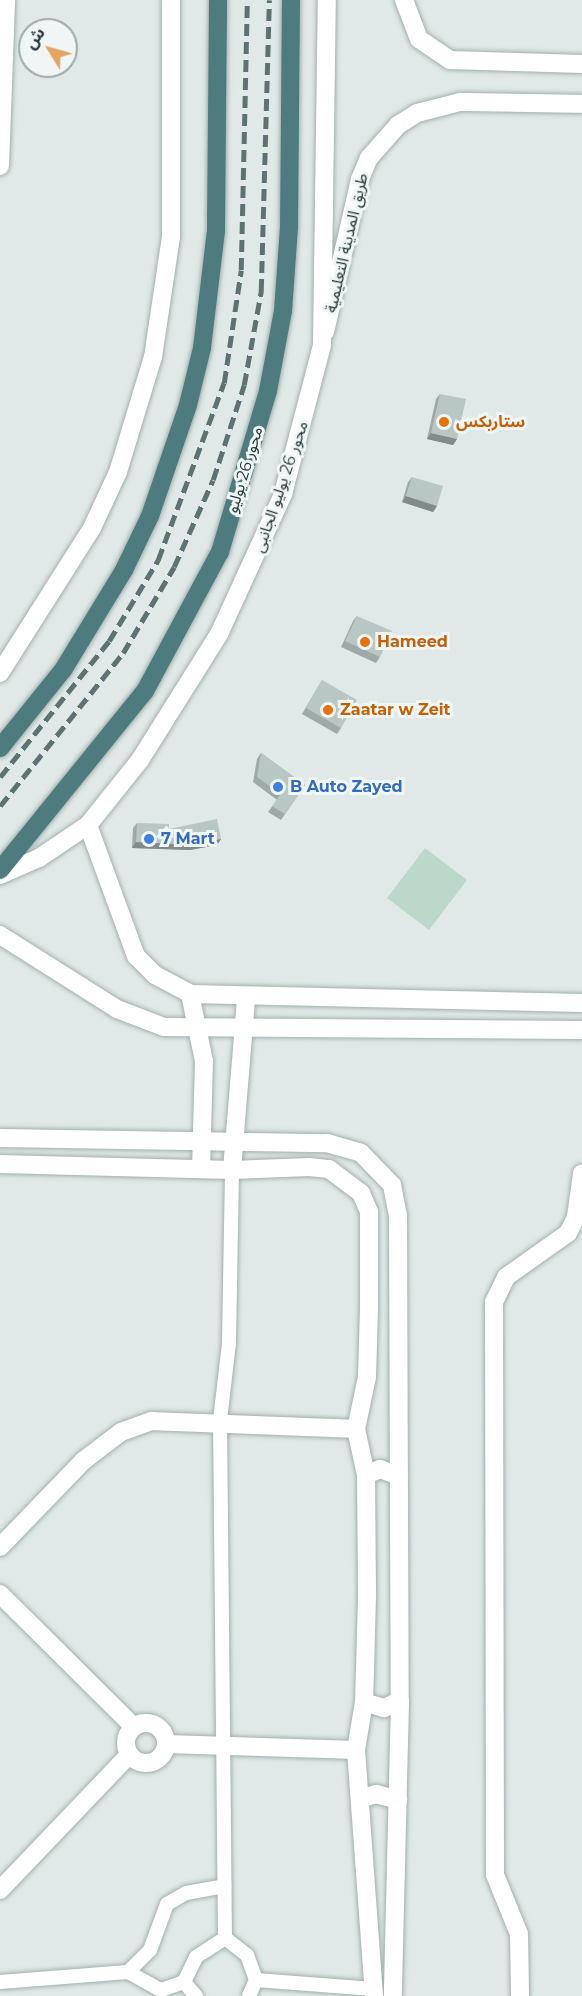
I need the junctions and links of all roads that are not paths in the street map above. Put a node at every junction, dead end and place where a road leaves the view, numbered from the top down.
1 (6, 0) edge
2 (171, 0) edge
3 (218, 0) edge
4 (291, 0) edge
5 (327, 0) edge
6 (404, 0) edge
7 (4, 43) edge
8 (582, 64) edge
9 (3, 90) edge
10 (582, 104) edge
11 (0, 166) edge
12 (322, 345) junction
13 (0, 673) edge
14 (0, 748) edge
15 (88, 825) junction
16 (0, 870) edge
17 (0, 875) edge
18 (0, 936) edge
19 (582, 990) edge
20 (190, 994) junction
21 (246, 999) junction
22 (564, 1003) junction
23 (582, 1003) edge
24 (195, 1028) junction
25 (244, 1028) junction
26 (582, 1030) edge
27 (0, 1138) edge
28 (202, 1142) junction
29 (233, 1142) junction
30 (0, 1164) edge
31 (201, 1169) junction
32 (232, 1170) junction
33 (582, 1173) edge
34 (399, 1376) junction
35 (367, 1377) junction
36 (220, 1420) junction
37 (356, 1429) junction
38 (366, 1475) junction
39 (399, 1476) junction
40 (0, 1547) edge
41 (0, 1594) edge
42 (400, 1701) junction
43 (364, 1702) junction
44 (134, 1727) junction
45 (167, 1744) junction
46 (224, 1746) junction
47 (356, 1750) junction
48 (129, 1755) junction
49 (363, 1798) junction
50 (398, 1800) junction
51 (225, 1886) junction
52 (0, 1890) edge
53 (225, 1938) junction
54 (128, 1972) junction
55 (256, 1980) junction
56 (0, 1982) edge
57 (184, 1982) junction
58 (374, 1993) edge
59 (196, 1996) edge
60 (249, 1996) edge
61 (393, 1996) edge
62 (520, 1996) edge

1 - 7 street
2 - 13 street
3 - 14 highway
4 - 16 highway, محور 26 يوليو
5 - 12 street, محور 26 يوليو الجانبى
6 - 8 street
7 - 9 street
9 - 11 street
10 - 12 street, طريق المدينة التعليمية
12 - 15 street, محور 26 يوليو الجانبى
15 - 17 street, محور 26 يوليو الجانبى
15 - 20 street
18 - 24 street
19 - 22 street
20 - 21 street
20 - 24 street
21 - 22 street
21 - 25 street
22 - 23 street
24 - 25 street
24 - 28 street
25 - 26 street
25 - 29 street
27 - 28 street
28 - 29 street
28 - 31 street
29 - 32 street
29 - 34 street
30 - 31 street
31 - 32 street
32 - 35 street
32 - 36 street
33 - 62 street
34 - 35 street
34 - 39 street
35 - 37 street
36 - 37 street
36 - 40 street
36 - 46 street
37 - 38 street
38 - 39 street
38 - 43 street
39 - 42 street
41 - 44 street
42 - 43 street
42 - 50 street
43 - 47 street
44 - 45 street
44 - 48 street
45 - 46 street
45 - 48 street
46 - 47 street
46 - 51 street
47 - 49 street
48 - 52 street
49 - 50 street
49 - 58 street
50 - 61 street
51 - 53 street
51 - 54 street
53 - 55 street
53 - 57 street
54 - 56 street
54 - 57 street
55 - 58 street
55 - 60 street
57 - 59 street

